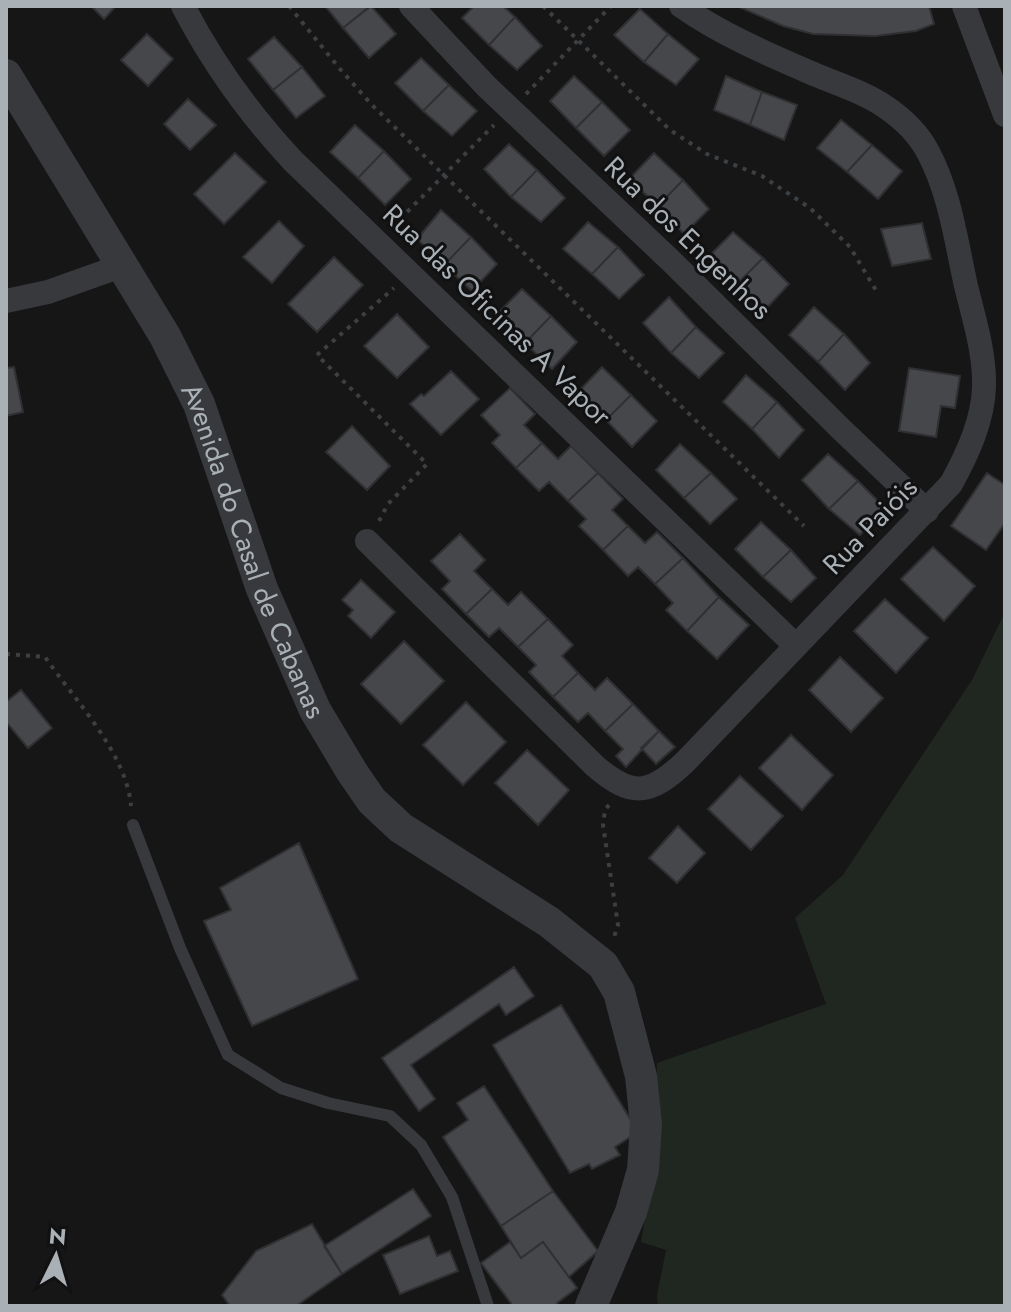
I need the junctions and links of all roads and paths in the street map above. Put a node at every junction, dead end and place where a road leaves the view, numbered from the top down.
1 (183, 6) edge
2 (289, 6) edge
3 (411, 6) edge
4 (543, 6) edge
5 (681, 6) edge
6 (964, 6) edge
7 (6, 75) edge
8 (1005, 115) edge
9 (121, 266) junction
10 (411, 273) junction
11 (877, 292) dead end
12 (6, 301) edge
13 (388, 504) dead end
14 (927, 511) junction
15 (804, 526) dead end
16 (367, 541) dead end
17 (796, 646) junction
18 (6, 654) edge
19 (623, 787) junction
20 (133, 825) joint
21 (594, 958) junction
22 (488, 1306) edge
23 (591, 1306) edge

1 - 10 street, Rua das Oficinas A Vapor
2 - 15 path
3 - 14 street, Rua dos Engenhos
4 - 11 path
5 - 14 street, Rua Paióis
6 - 8 street
7 - 9 street, Avenida do Casal de Cabanas
9 - 12 street
9 - 21 street, Avenida do Casal de Cabanas
10 - 13 path
10 - 17 street, Rua das Oficinas A Vapor
14 - 17 street, Rua Paióis
16 - 19 street
17 - 19 street, Rua Paióis
18 - 20 path
19 - 21 path
20 - 22 lane
21 - 23 street

